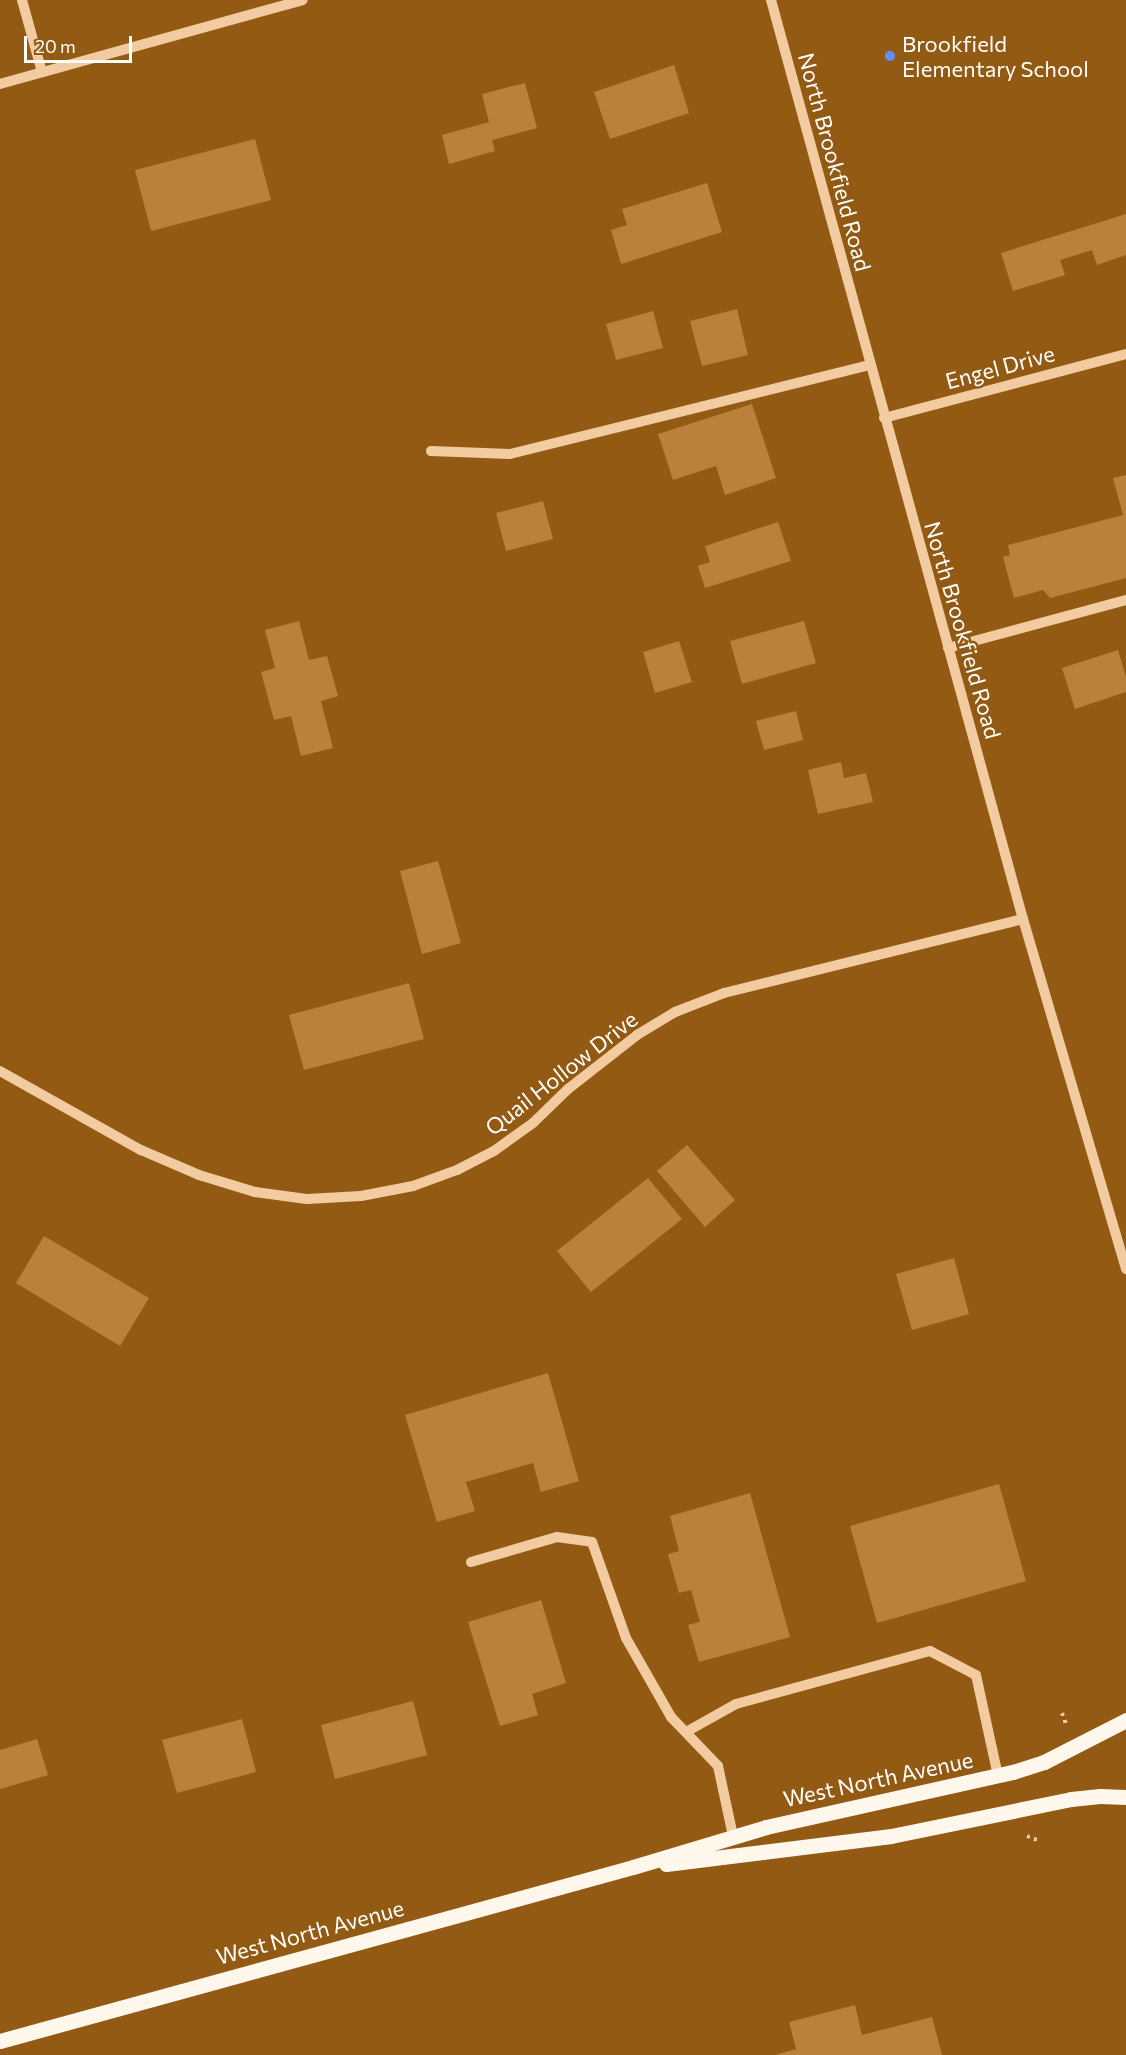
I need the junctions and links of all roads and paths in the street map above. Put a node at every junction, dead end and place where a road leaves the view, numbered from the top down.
1 (22, 0) edge
2 (303, 0) edge
3 (771, 0) edge
4 (42, 72) junction
5 (0, 84) edge
6 (1126, 354) edge
7 (870, 365) junction
8 (884, 418) junction
9 (431, 451) dead end
10 (1126, 600) edge
11 (948, 648) junction
12 (1023, 919) junction
13 (0, 1071) edge
14 (1126, 1269) edge
15 (471, 1562) dead end
16 (1126, 1720) edge
17 (686, 1732) junction
18 (998, 1776) junction
19 (1126, 1797) edge
20 (733, 1836) junction
21 (633, 1867) junction
22 (0, 2041) edge

1 - 4 street
2 - 4 street
3 - 7 street, North Brookfield Road
4 - 5 street
6 - 8 street, Engel Drive
7 - 8 street, North Brookfield Road
7 - 9 street
8 - 11 street, North Brookfield Road
10 - 11 street
11 - 12 street, North Brookfield Road
12 - 13 street, Quail Hollow Drive
12 - 14 street, North Brookfield Road
15 - 17 street
16 - 18 main road, West North Avenue
17 - 18 street
17 - 20 street
18 - 20 main road, West North Avenue
19 - 21 main road, West North Avenue
20 - 21 main road, West North Avenue
21 - 22 main road, West North Avenue

